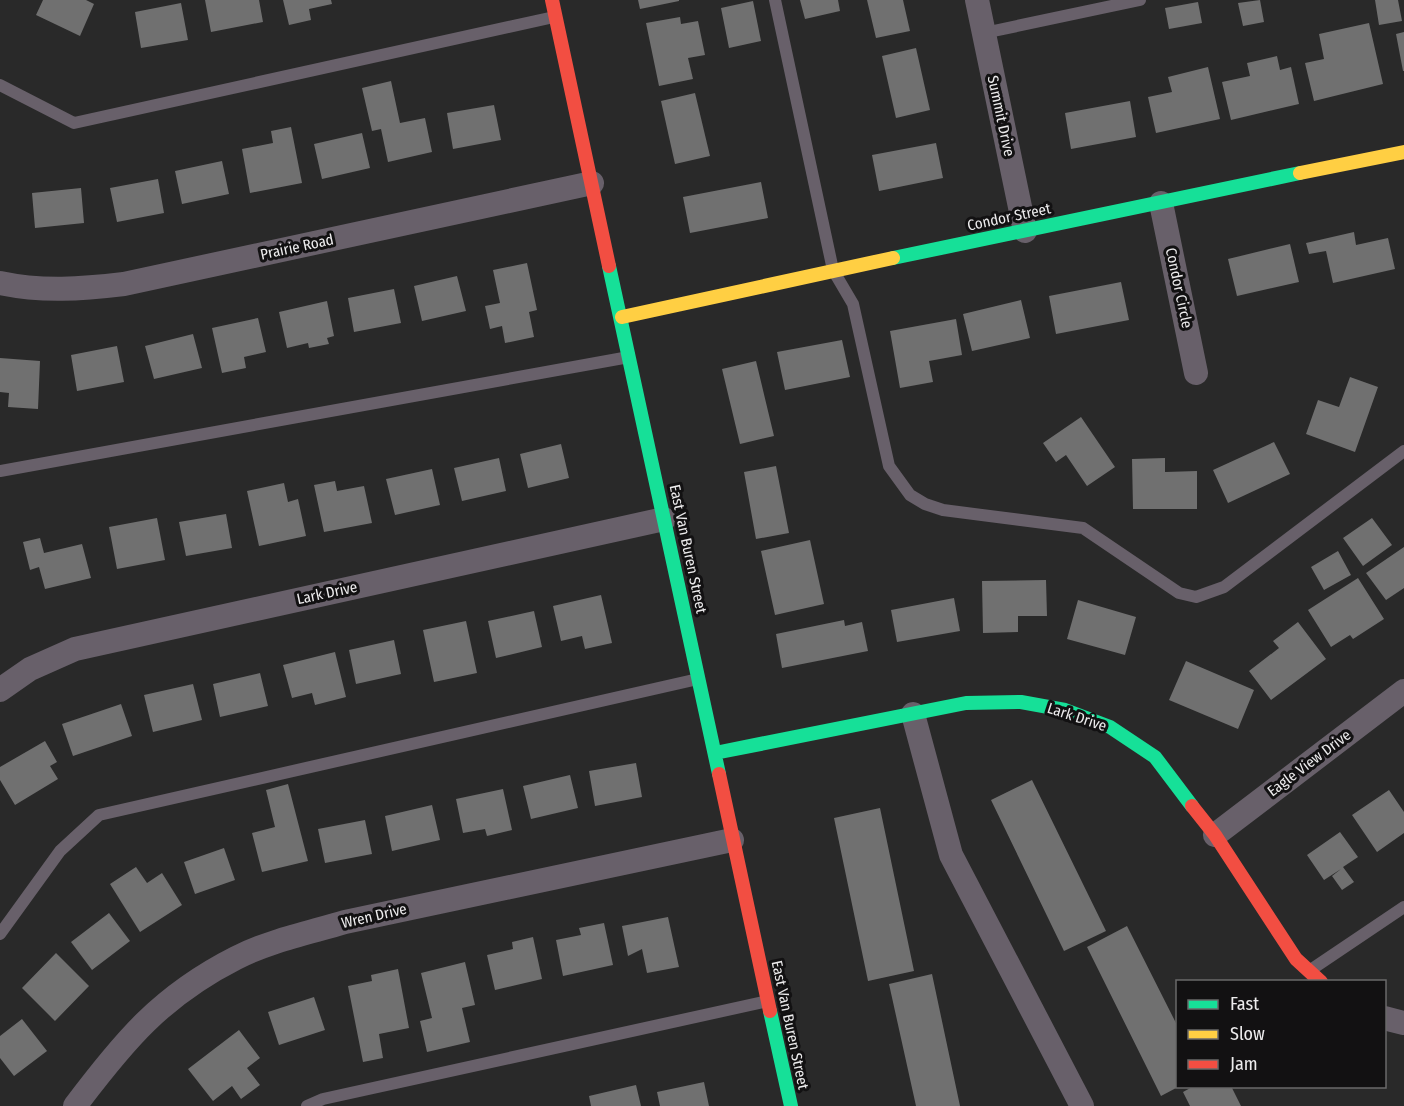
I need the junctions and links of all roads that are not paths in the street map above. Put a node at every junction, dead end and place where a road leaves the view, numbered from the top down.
1 (552, 0) edge
2 (776, 0) edge
3 (977, 0) edge
4 (1140, 0) edge
5 (556, 17) junction
6 (984, 33) junction
7 (0, 85) edge
8 (1404, 152) edge
9 (592, 183) junction
10 (1161, 203) junction
11 (1025, 231) junction
12 (833, 270) junction
13 (0, 283) edge
14 (622, 317) junction
15 (630, 357) junction
16 (1196, 373) dead end
17 (1404, 451) edge
18 (0, 471) edge
19 (664, 519) junction
20 (699, 679) junction
21 (0, 690) edge
22 (1404, 691) edge
23 (913, 714) junction
24 (715, 753) junction
25 (1215, 835) junction
26 (732, 840) junction
27 (1404, 908) edge
28 (0, 934) edge
29 (1308, 971) junction
30 (1320, 980) edge
31 (769, 1001) junction
32 (1386, 1018) edge
33 (1404, 1023) edge
34 (75, 1106) edge
35 (307, 1106) edge
36 (791, 1106) edge
37 (1082, 1106) edge

1 - 5 street, East Van Buren Street
2 - 12 lane
3 - 6 street, Summit Drive
4 - 6 lane
5 - 7 lane
5 - 9 street, East Van Buren Street
6 - 11 street, Summit Drive
8 - 10 street, Condor Street
9 - 13 street, Prairie Road
9 - 14 street, East Van Buren Street
10 - 11 street, Condor Street
10 - 16 street, Condor Circle
11 - 12 street, Condor Street
12 - 14 street, Condor Street
12 - 17 lane
14 - 15 street, East Van Buren Street
15 - 18 lane
15 - 19 street, East Van Buren Street
19 - 20 street, East Van Buren Street
19 - 21 street, Lark Drive
20 - 24 street, East Van Buren Street
20 - 28 lane
22 - 25 street, Eagle View Drive
23 - 24 street, Lark Drive
23 - 25 street, Lark Drive
23 - 37 street
24 - 26 street, East Van Buren Street
25 - 29 street, Lark Drive
26 - 31 street, East Van Buren Street
26 - 34 street, Wren Drive
27 - 29 lane
29 - 30 street, Lark Drive
31 - 35 lane
31 - 36 street, East Van Buren Street
32 - 33 street

